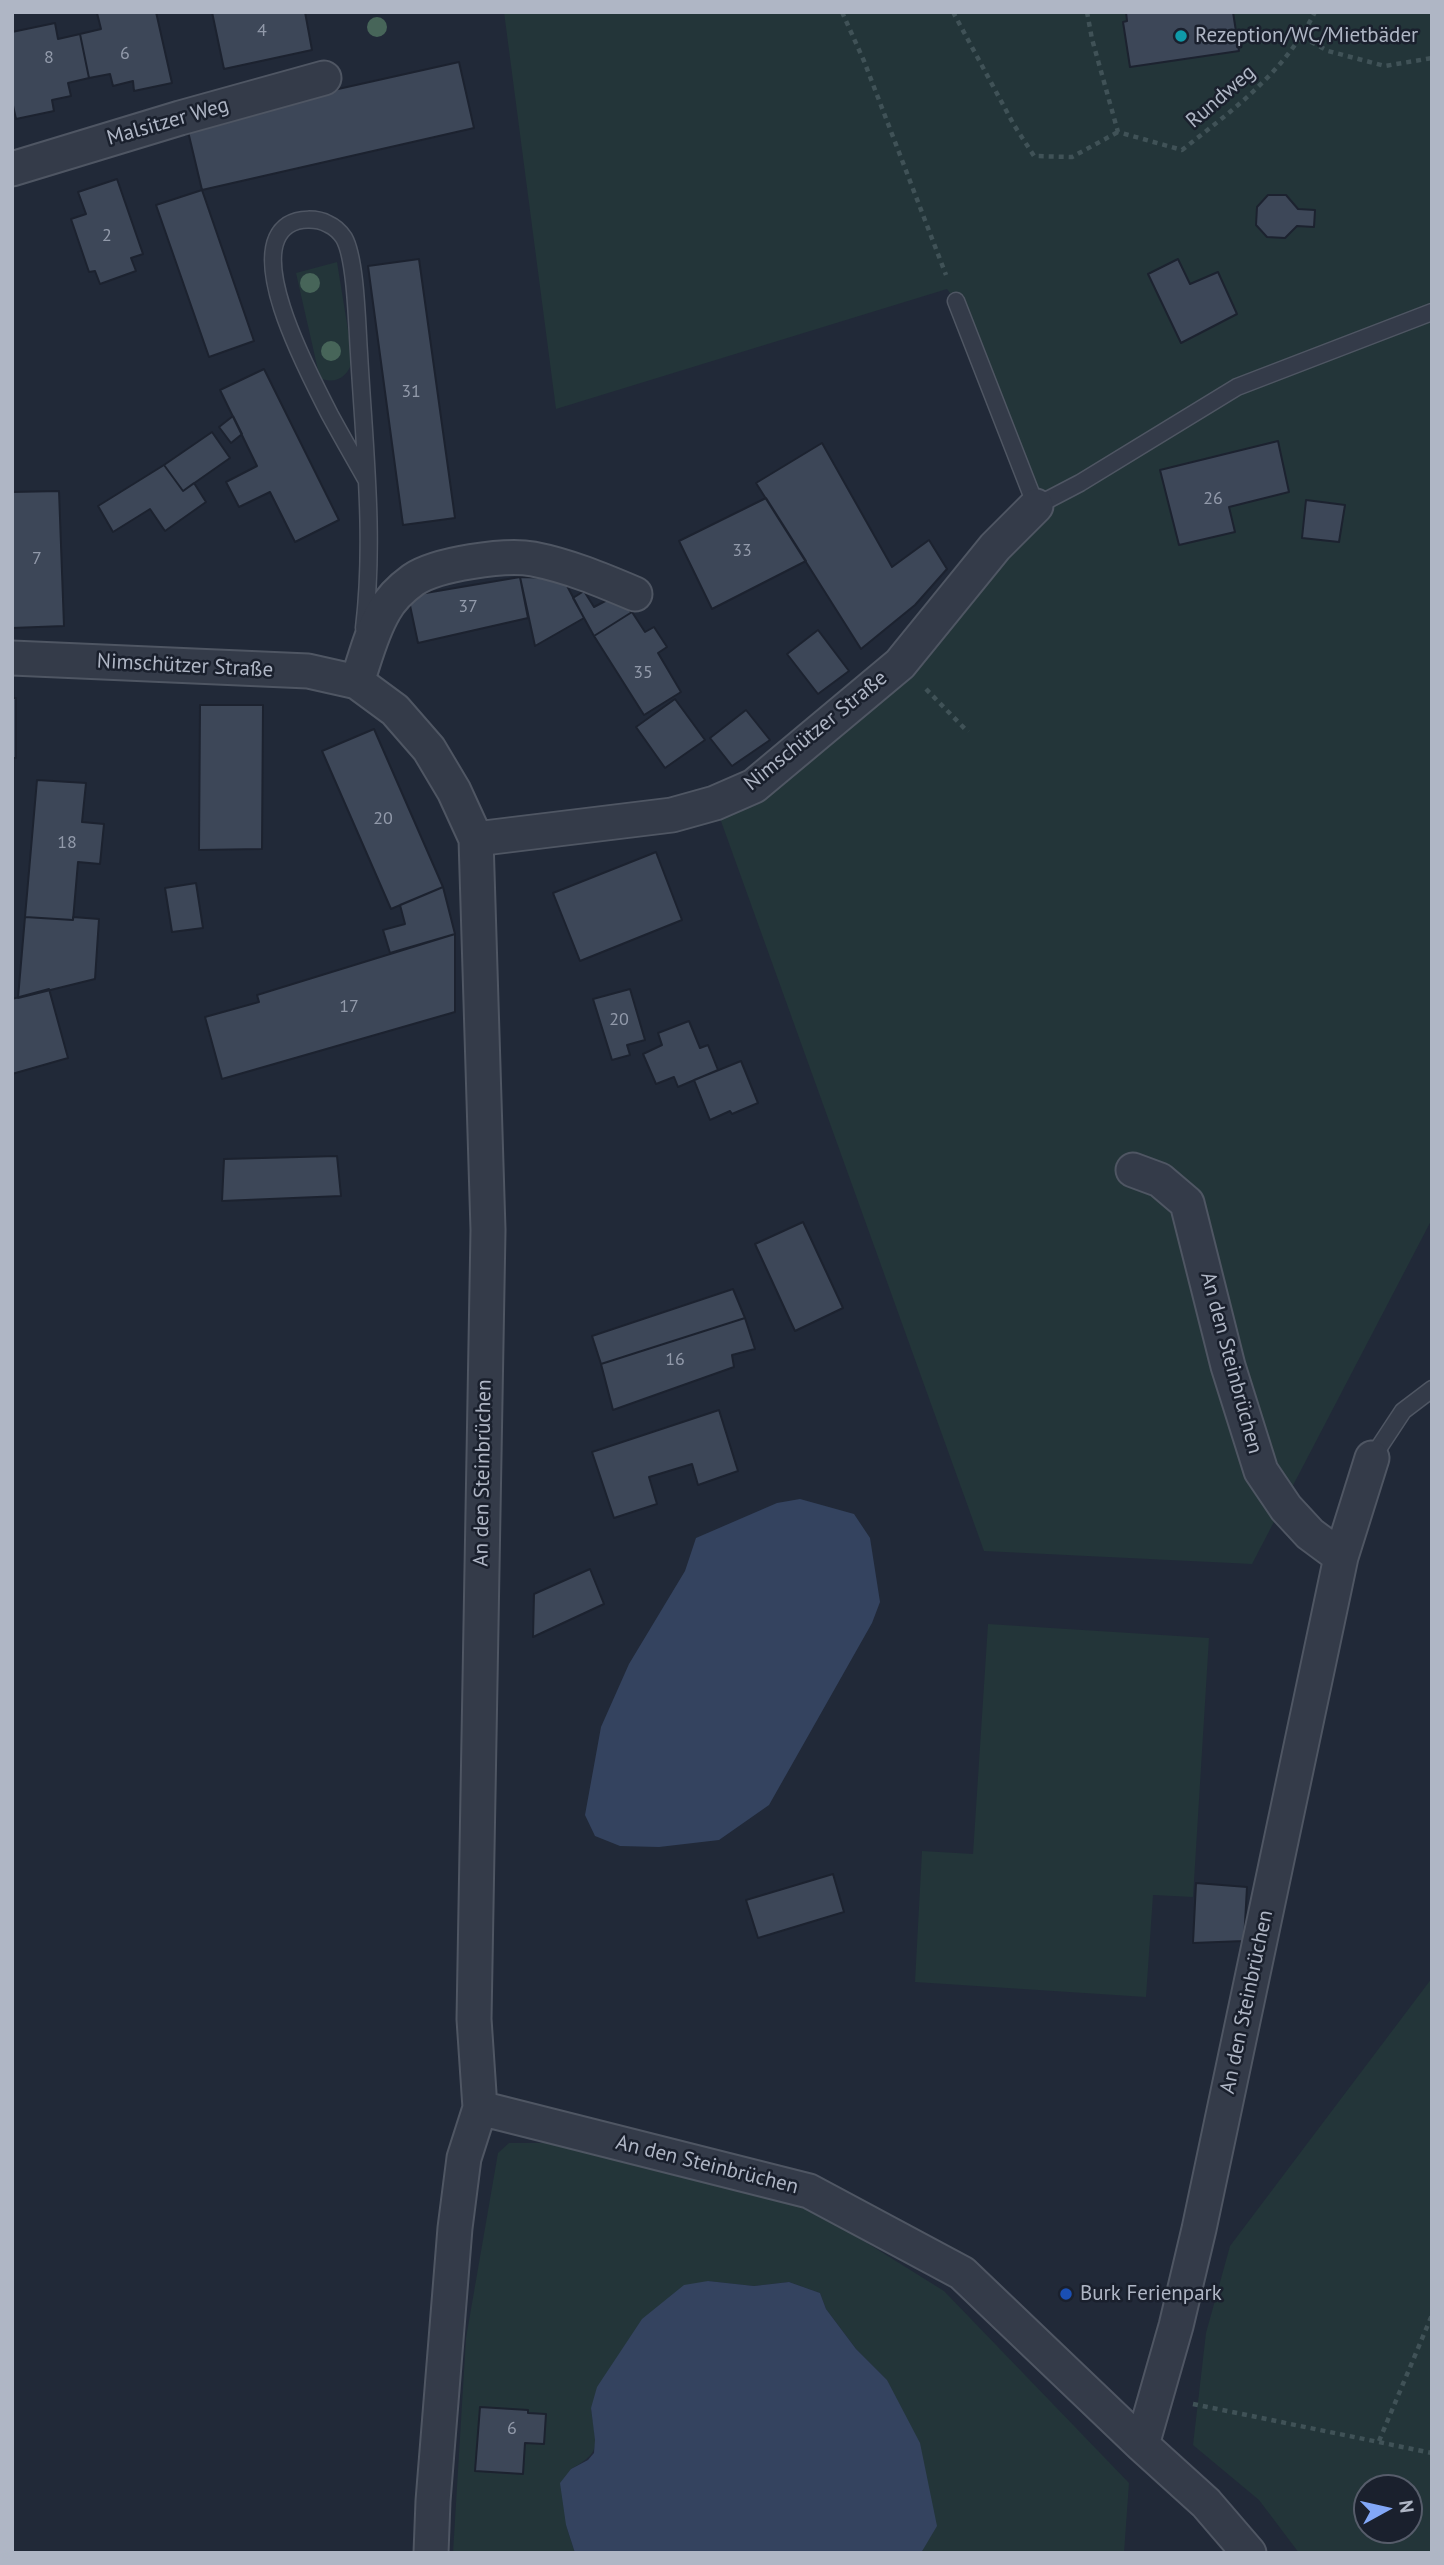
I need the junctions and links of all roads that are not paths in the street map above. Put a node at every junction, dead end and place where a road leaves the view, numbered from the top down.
1 (324, 78) dead end
2 (12, 169) edge
3 (956, 301) road end
4 (1432, 312) edge
5 (366, 479) junction
6 (1035, 506) junction
7 (635, 594) dead end
8 (12, 658) edge
9 (357, 682) junction
10 (476, 839) junction
11 (1133, 1170) dead end
12 (1432, 1388) edge
13 (1372, 1458) joint
14 (1341, 1557) junction
15 (480, 2108) junction
16 (1142, 2445) junction
17 (431, 2553) edge
18 (1249, 2553) edge

1 - 2 street, Malsitzer Weg
3 - 6 lane
4 - 6 lane
5 - 5 lane
5 - 9 lane
6 - 10 street, Nimschützer Straße
7 - 9 street
8 - 9 street, Nimschützer Straße
9 - 10 street, Nimschützer Straße
10 - 15 street, An den Steinbrüchen
11 - 14 street, An den Steinbrüchen
12 - 13 lane
13 - 14 street, An den Steinbrüchen
14 - 16 street, An den Steinbrüchen
15 - 16 street, An den Steinbrüchen
15 - 17 street, An den Steinbrüchen
16 - 18 street, An den Steinbrüchen

